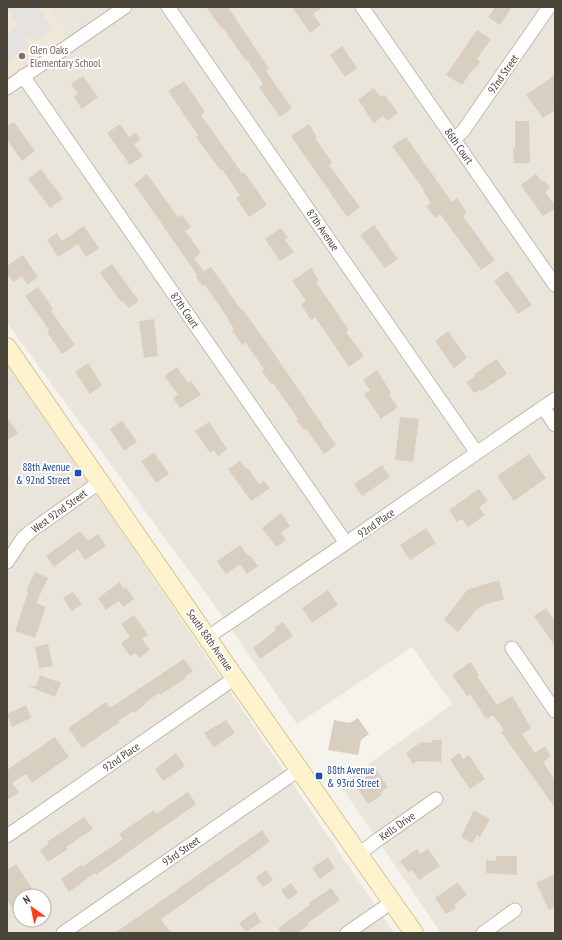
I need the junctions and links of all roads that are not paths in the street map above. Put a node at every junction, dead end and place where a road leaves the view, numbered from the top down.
1 (125, 7) edge
2 (168, 7) edge
3 (362, 7) edge
4 (549, 7) edge
5 (23, 76) junction
6 (7, 88) edge
7 (454, 140) junction
8 (555, 285) edge
9 (7, 347) edge
10 (555, 399) edge
11 (542, 407) junction
12 (555, 425) edge
13 (477, 453) junction
14 (100, 482) junction
15 (346, 544) junction
16 (7, 562) edge
17 (208, 637) junction
18 (512, 648) dead end
19 (235, 678) junction
20 (555, 711) edge
21 (300, 769) junction
22 (436, 799) dead end
23 (7, 836) edge
24 (359, 854) junction
25 (392, 902) junction
26 (515, 910) dead end
27 (63, 933) edge
28 (347, 933) edge
29 (414, 933) edge
30 (483, 933) edge

1 - 5 street
2 - 13 street, 87th Avenue
3 - 7 street, 86th Court
4 - 7 street, 92nd Street
5 - 6 street
5 - 15 street, 87th Court
7 - 8 street, 86th Court
9 - 14 street, South 88th Avenue
10 - 11 street
11 - 12 street
11 - 13 street, 92nd Place
13 - 15 street, 92nd Place
14 - 16 street, West 92nd Street
14 - 17 street, South 88th Avenue
15 - 17 street, 92nd Place
17 - 19 street, South 88th Avenue
18 - 20 street
19 - 21 street, South 88th Avenue
19 - 23 street, 92nd Place
21 - 24 street, South 88th Avenue
21 - 27 street, 93rd Street
22 - 24 street, Kells Drive
24 - 25 street, South 88th Avenue
25 - 28 street
25 - 29 street, South 88th Avenue
26 - 30 street

